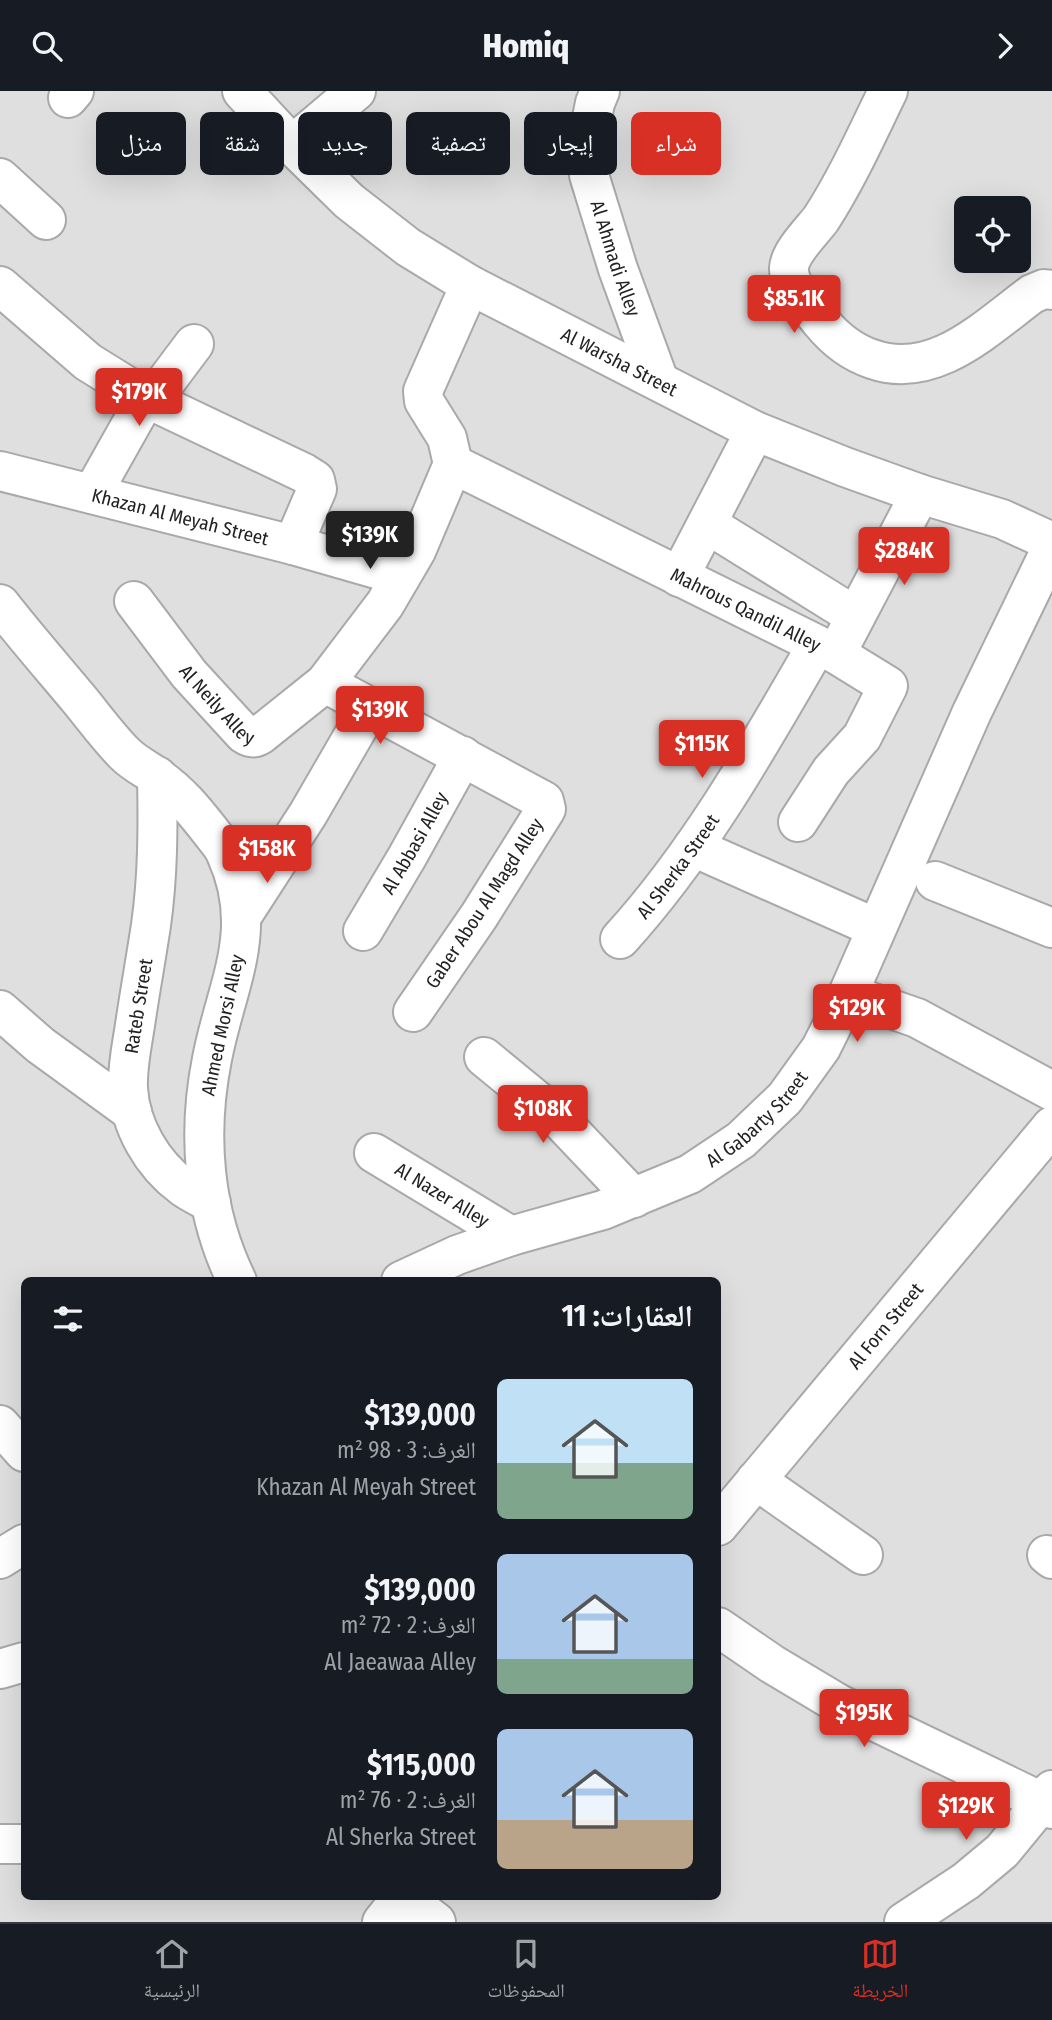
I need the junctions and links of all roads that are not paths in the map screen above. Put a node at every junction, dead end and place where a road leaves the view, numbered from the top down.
1 (242, 91) edge
2 (356, 91) edge
3 (600, 91) edge
4 (888, 91) edge
5 (292, 145) junction
6 (0, 178) edge
7 (46, 221) dead end
8 (470, 285) junction
9 (0, 286) edge
10 (1052, 290) edge
11 (194, 344) dead end
12 (659, 381) junction
13 (146, 398) junction
14 (755, 431) junction
15 (453, 464) junction
16 (0, 471) edge
17 (92, 494) junction
18 (920, 494) junction
19 (707, 524) junction
20 (1052, 544) edge
21 (293, 545) junction
22 (401, 576) junction
23 (679, 577) junction
24 (134, 601) dead end
25 (0, 604) edge
26 (855, 616) junction
27 (827, 650) junction
28 (325, 683) junction
29 (370, 707) junction
30 (463, 756) junction
31 (157, 776) junction
32 (798, 822) dead end
33 (693, 847) junction
34 (935, 881) dead end
35 (242, 916) junction
36 (876, 928) junction
37 (1052, 928) edge
38 (363, 931) dead end
39 (620, 939) dead end
40 (848, 994) junction
41 (0, 1010) edge
42 (413, 1012) dead end
43 (484, 1057) dead end
44 (1052, 1091) edge
45 (132, 1112) junction
46 (1052, 1126) edge
47 (374, 1153) dead end
48 (634, 1198) junction
49 (211, 1203) junction
50 (511, 1236) junction
51 (235, 1277) edge
52 (410, 1277) edge
53 (0, 1425) edge
54 (21, 1449) edge
55 (756, 1480) junction
56 (721, 1522) edge
57 (21, 1546) edge
58 (863, 1555) dead end
59 (0, 1559) edge
60 (721, 1629) edge
61 (21, 1663) edge
62 (0, 1669) edge
63 (1049, 1801) edge
64 (0, 1844) edge
65 (21, 1844) edge
66 (400, 1900) edge
67 (407, 1900) edge
68 (382, 1922) edge
69 (436, 1922) edge
70 (904, 1922) edge

1 - 5 street, Al Warsha Street
2 - 5 street
3 - 12 street, Al Ahmadi Alley
4 - 10 street
5 - 8 street, Al Warsha Street
6 - 7 street
8 - 12 street, Al Warsha Street
8 - 15 street
9 - 13 street
11 - 13 street
12 - 14 street, Al Warsha Street
13 - 17 street
13 - 21 street
14 - 18 street, Al Warsha Street
14 - 19 street
15 - 22 street, Al Neily Alley
15 - 23 street, Mahrous Qandil Alley
16 - 17 street, Khazan Al Meyah Street
17 - 21 street, Khazan Al Meyah Street
18 - 20 street, Al Warsha Street
18 - 26 street, Al Sherka Street
19 - 23 street
19 - 26 street
20 - 36 street, Al Gabarty Street
21 - 22 street, Khazan Al Meyah Street
22 - 28 street, Al Neily Alley
23 - 27 street, Mahrous Qandil Alley
24 - 28 street, Al Neily Alley
25 - 31 street, Ahmed Morsi Alley
26 - 27 street, Al Sherka Street
27 - 32 street, Mahrous Qandil Alley
27 - 33 street, Al Sherka Street
28 - 29 street
29 - 30 street
29 - 35 street
30 - 38 street, Al Abbasi Alley
30 - 42 street, Gaber Abou Al Magd Alley
31 - 35 street, Ahmed Morsi Alley
31 - 45 street, Rateb Street
33 - 36 street
33 - 39 street, Al Sherka Street
34 - 37 street
35 - 49 street, Ahmed Morsi Alley
36 - 40 street, Al Gabarty Street
40 - 44 street
40 - 48 street, Al Gabarty Street
41 - 45 street
43 - 48 street
45 - 49 street, Rateb Street
46 - 55 street, Al Forn Street
47 - 50 street, Al Nazer Alley
48 - 50 street, Al Gabarty Street
49 - 51 street, Ahmed Morsi Alley
50 - 52 street, Al Gabarty Street
53 - 54 street
55 - 56 street, Al Forn Street
55 - 58 street
57 - 59 street
60 - 63 street
61 - 62 street
63 - 70 street
64 - 65 street
66 - 68 street
67 - 69 street

